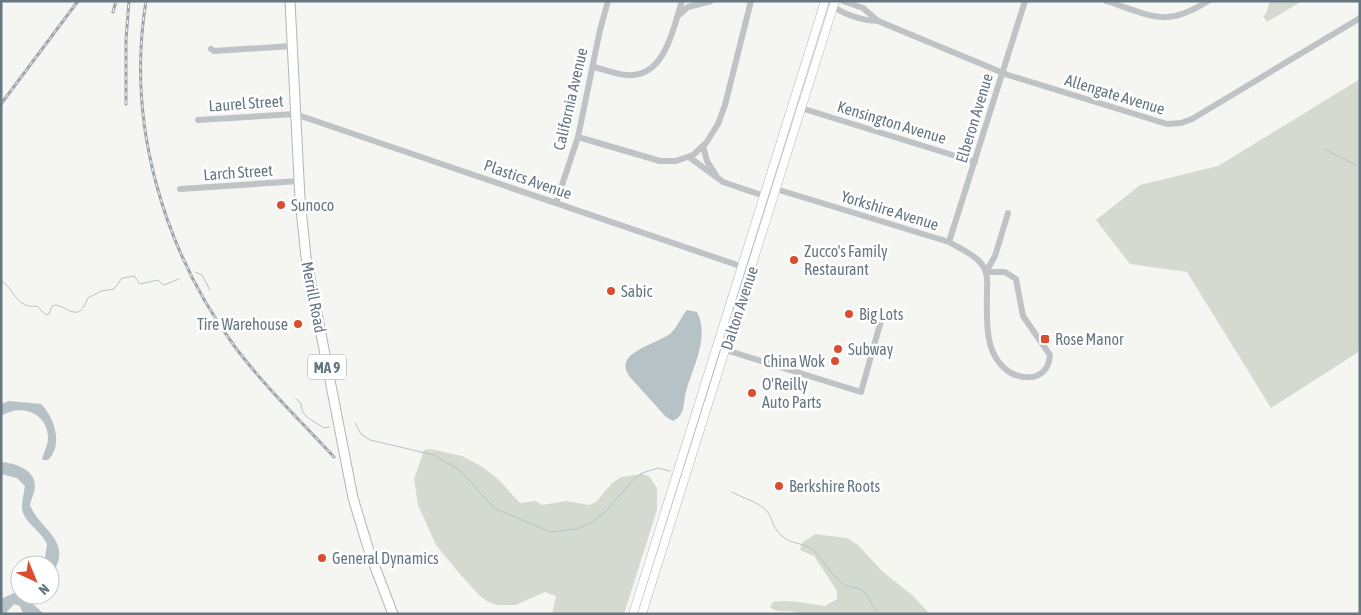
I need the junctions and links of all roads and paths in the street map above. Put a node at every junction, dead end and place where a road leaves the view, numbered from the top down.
1 (290, 1) edge
2 (608, 1) edge
3 (682, 1) edge
4 (711, 1) edge
5 (750, 1) edge
6 (844, 1) edge
7 (1025, 1) edge
8 (1106, 1) edge
9 (1208, 1) edge
10 (830, 3) edge
11 (677, 16) junction
12 (1360, 18) edge
13 (878, 21) junction
14 (292, 46) junction
15 (211, 49) dead end
16 (592, 67) junction
17 (1003, 73) junction
18 (801, 108) junction
19 (295, 114) junction
20 (198, 120) dead end
21 (578, 137) junction
22 (703, 146) junction
23 (690, 157) junction
24 (975, 162) junction
25 (720, 180) junction
26 (299, 181) junction
27 (180, 189) dead end
28 (776, 189) junction
29 (764, 196) junction
30 (556, 203) junction
31 (1008, 214) dead end
32 (949, 242) junction
33 (742, 266) junction
34 (751, 269) junction
35 (986, 272) junction
36 (882, 317) dead end
37 (716, 347) junction
38 (726, 350) junction
39 (393, 614) edge
40 (633, 614) edge
41 (642, 614) edge

1 - 14 highway, Merrill Road / MA 9
2 - 16 street, California Avenue
3 - 11 street
4 - 11 street
5 - 22 street
6 - 13 street, Allengate Avenue
7 - 17 street, Elberon Avenue
8 - 9 street
10 - 13 street, Allengate Avenue
10 - 18 main road, Dalton Avenue
10 - 29 main road, Dalton Avenue
11 - 16 street
12 - 17 street, Allengate Avenue
13 - 17 street, Allengate Avenue
14 - 15 street
14 - 19 highway, Merrill Road / MA 9
16 - 21 street, California Avenue
17 - 24 street, Elberon Avenue
18 - 24 street, Kensington Avenue
18 - 28 main road, Dalton Avenue
19 - 20 street, Laurel Street
19 - 26 highway, Merrill Road / MA 9
19 - 30 street, Plastics Avenue
21 - 23 street
21 - 30 street, California Avenue
22 - 23 street
22 - 25 street
23 - 25 street
24 - 32 street, Elberon Avenue
25 - 29 street
26 - 27 street, Larch Street
26 - 39 highway, Merrill Road / MA 9
28 - 32 street, Yorkshire Avenue
28 - 34 main road, Dalton Avenue
29 - 33 main road, Dalton Avenue
30 - 33 street, Plastics Avenue
31 - 35 street
32 - 35 street, Yorkshire Avenue
33 - 34 street, Plastics Avenue
33 - 37 main road, Dalton Avenue
34 - 38 main road, Dalton Avenue
35 - 35 street
36 - 38 street
37 - 38 street
37 - 40 main road, Dalton Avenue
38 - 41 main road, Dalton Avenue

